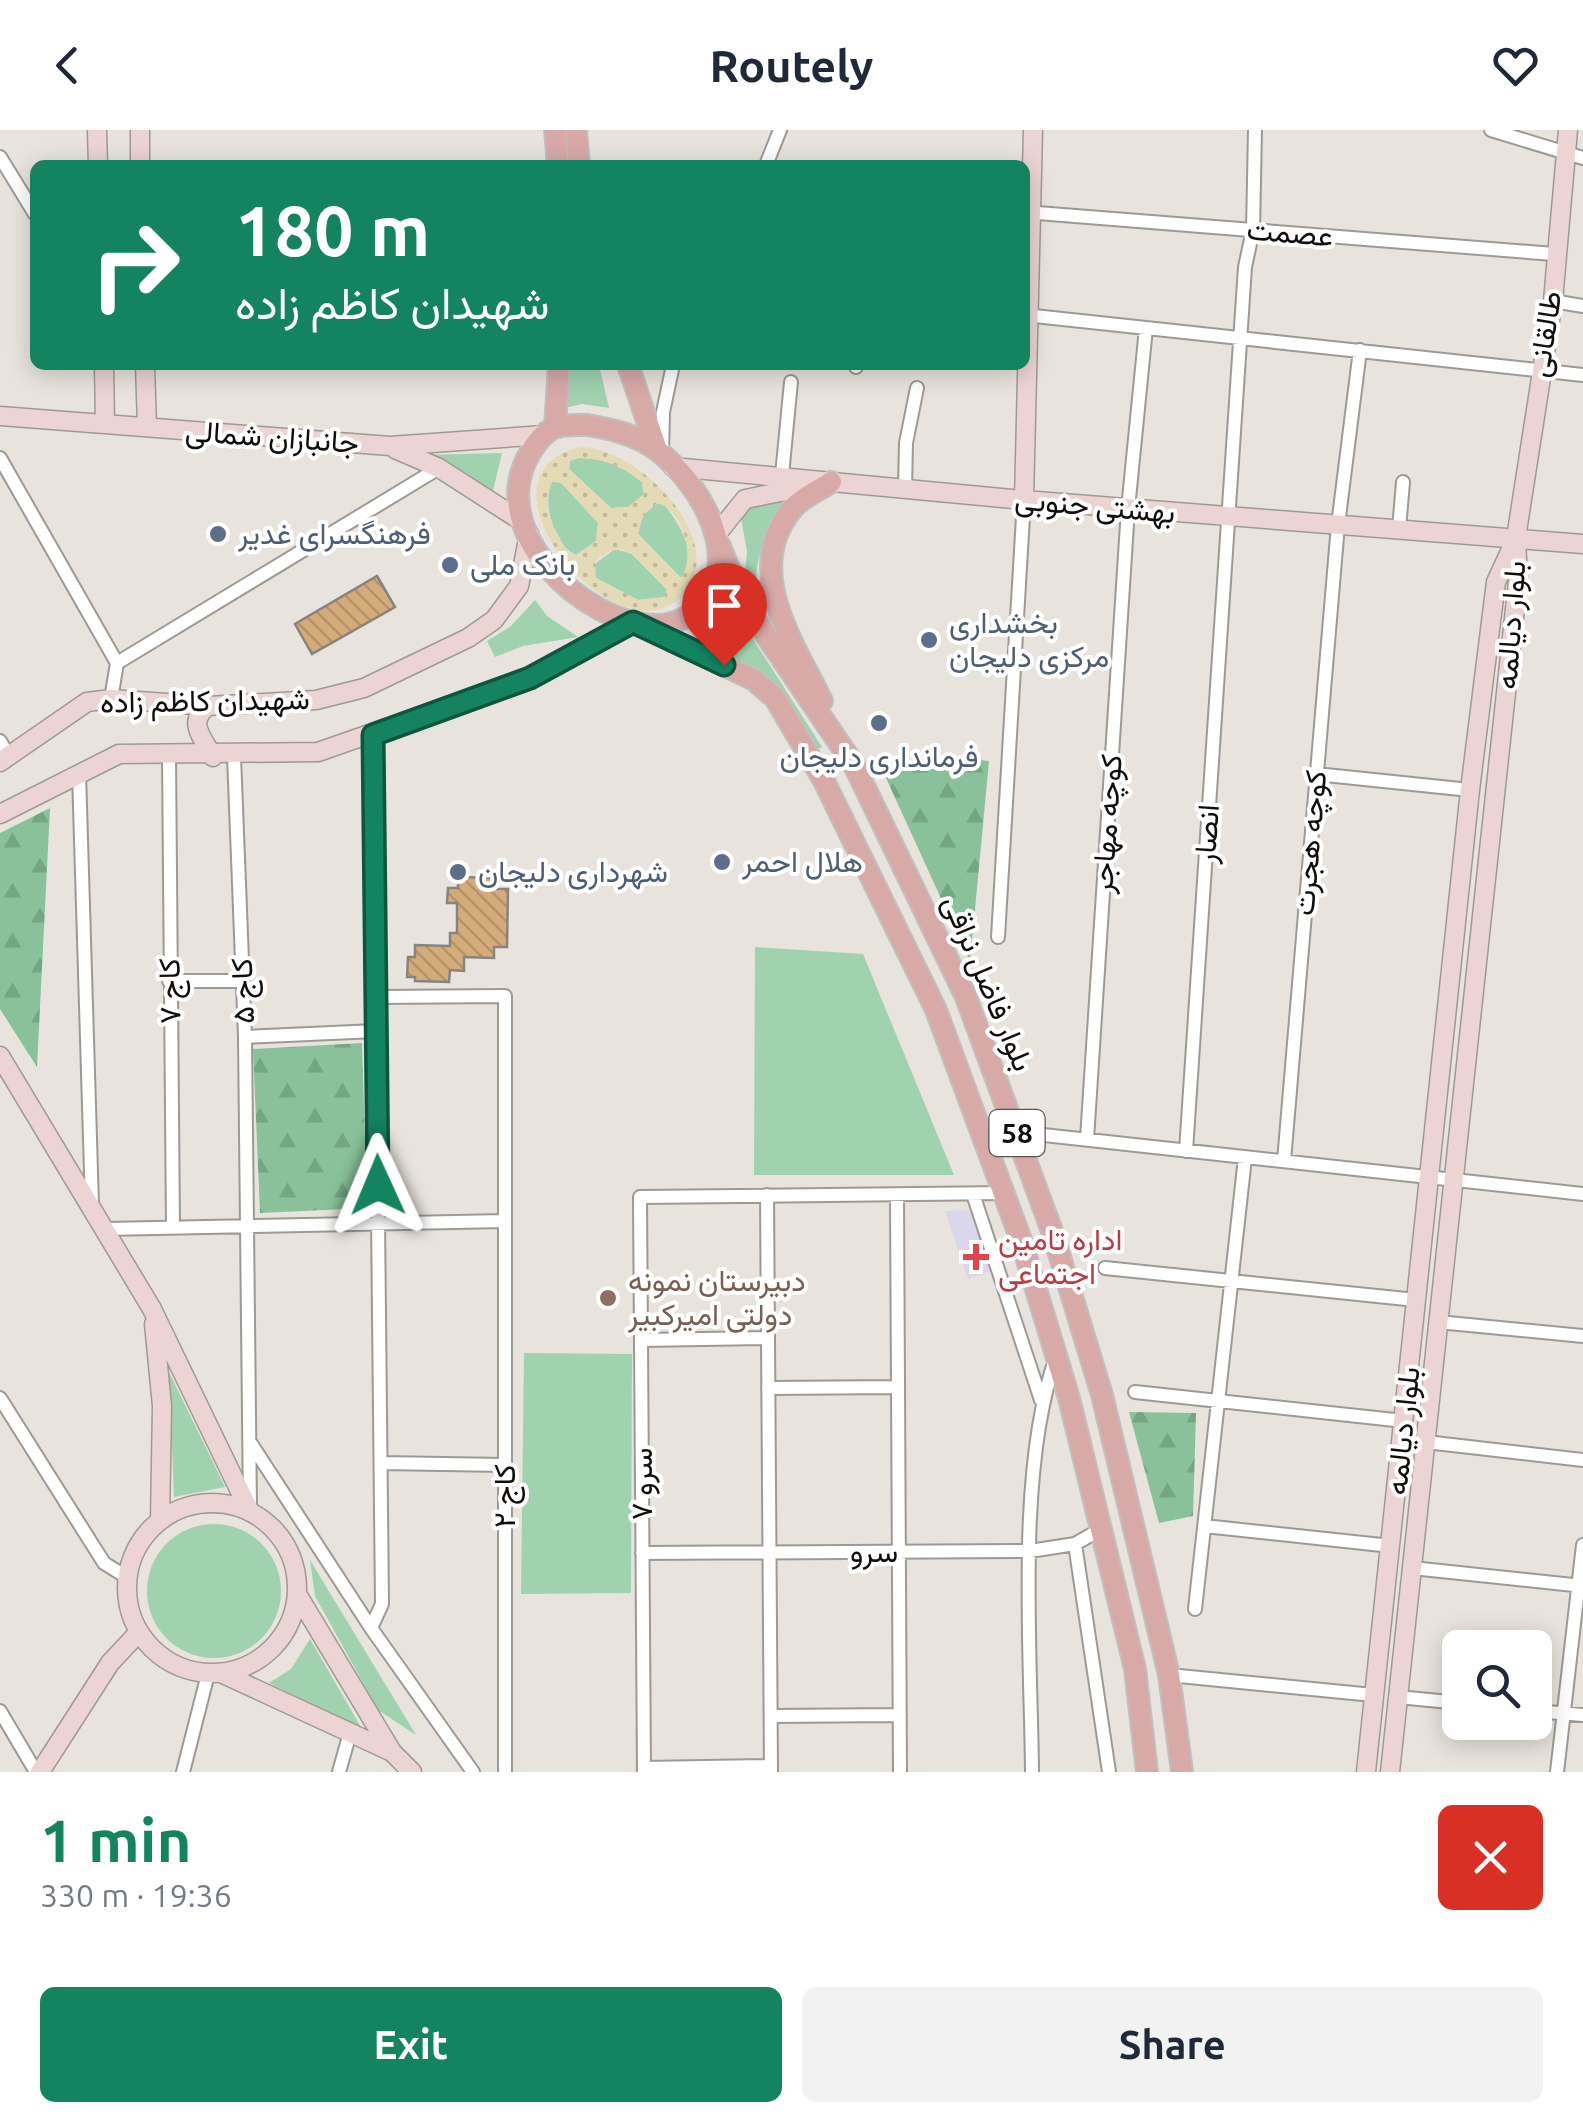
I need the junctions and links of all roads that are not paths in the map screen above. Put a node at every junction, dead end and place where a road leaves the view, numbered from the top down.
1 (97, 130) edge
2 (140, 130) edge
3 (555, 130) edge
4 (576, 130) edge
5 (1032, 130) edge
6 (1255, 130) edge
7 (1491, 130) edge
8 (1568, 130) edge
9 (778, 131) edge
10 (0, 157) edge
11 (1574, 157) edge
12 (98, 160) edge
13 (140, 160) edge
14 (558, 160) edge
15 (578, 160) edge
16 (768, 160) edge
17 (1030, 171) edge
18 (30, 206) edge
19 (1030, 212) edge
20 (1254, 230) junction
21 (1554, 254) junction
22 (1553, 302) junction
23 (1583, 306) edge
24 (1030, 315) edge
25 (1146, 328) junction
26 (1244, 338) junction
27 (1360, 350) junction
28 (1540, 368) junction
29 (104, 370) edge
30 (146, 370) edge
31 (557, 370) edge
32 (630, 370) edge
33 (673, 370) edge
34 (1026, 370) edge
35 (1583, 375) edge
36 (791, 382) dead end
37 (917, 388) dead end
38 (0, 416) edge
39 (105, 424) junction
40 (147, 428) junction
41 (550, 431) junction
42 (390, 446) junction
43 (664, 457) junction
44 (0, 458) edge
45 (439, 468) junction
46 (782, 476) junction
47 (832, 482) junction
48 (1402, 482) dead end
49 (904, 488) junction
50 (1024, 500) junction
51 (1128, 509) junction
52 (1229, 517) junction
53 (1338, 525) junction
54 (526, 528) junction
55 (1399, 529) junction
56 (1516, 538) junction
57 (718, 540) junction
58 (1583, 544) edge
59 (637, 624) junction
60 (118, 664) junction
61 (111, 699) junction
62 (208, 706) junction
63 (373, 735) junction
64 (3, 753) edge
65 (169, 755) junction
66 (234, 756) junction
67 (212, 757) junction
68 (854, 765) junction
69 (78, 773) junction
70 (1316, 774) junction
71 (1470, 790) junction
72 (0, 814) edge
73 (998, 937) dead end
74 (169, 981) junction
75 (243, 981) junction
76 (376, 997) junction
77 (376, 1030) junction
78 (245, 1037) junction
79 (0, 1056) edge
80 (1016, 1132) junction
81 (1086, 1139) junction
82 (1186, 1150) junction
83 (1245, 1158) junction
84 (1284, 1161) junction
85 (1429, 1178) junction
86 (1454, 1180) junction
87 (897, 1194) junction
88 (972, 1194) junction
89 (1005, 1194) junction
90 (1583, 1194) edge
91 (767, 1196) junction
92 (92, 1205) junction
93 (505, 1221) junction
94 (379, 1224) junction
95 (248, 1226) junction
96 (173, 1228) junction
97 (106, 1229) junction
98 (1105, 1268) dead end
99 (1232, 1281) junction
100 (1416, 1300) junction
101 (152, 1308) junction
102 (1438, 1322) junction
103 (1583, 1336) edge
104 (768, 1338) junction
105 (641, 1340) junction
106 (1056, 1356) junction
107 (898, 1387) junction
108 (768, 1388) junction
109 (1135, 1392) dead end
110 (0, 1398) edge
111 (1040, 1400) junction
112 (1218, 1401) junction
113 (1404, 1420) junction
114 (249, 1440) junction
115 (1426, 1442) junction
116 (1583, 1460) edge
117 (381, 1464) junction
118 (505, 1465) junction
119 (250, 1512) junction
120 (160, 1521) junction
121 (1204, 1526) junction
122 (1100, 1530) junction
123 (1075, 1544) junction
124 (1583, 1545) edge
125 (1391, 1546) junction
126 (1030, 1551) junction
127 (770, 1552) junction
128 (899, 1552) junction
129 (642, 1553) junction
130 (1412, 1568) junction
131 (128, 1578) junction
132 (1581, 1586) edge
133 (298, 1594) junction
134 (1195, 1609) dead end
135 (371, 1628) junction
136 (139, 1632) junction
137 (214, 1674) junction
138 (1168, 1674) junction
139 (1373, 1695) junction
140 (1398, 1697) junction
141 (1442, 1701) edge
142 (0, 1712) edge
143 (1552, 1712) edge
144 (1564, 1713) junction
145 (900, 1715) junction
146 (1583, 1715) edge
147 (771, 1716) junction
148 (350, 1732) junction
149 (392, 1752) junction
150 (771, 1769) edge
151 (644, 1770) edge
152 (38, 1772) edge
153 (183, 1772) edge
154 (339, 1772) edge
155 (412, 1772) edge
156 (473, 1772) edge
157 (505, 1772) edge
158 (900, 1772) edge
159 (1032, 1772) edge
160 (1110, 1772) edge
161 (1147, 1772) edge
162 (1182, 1772) edge
163 (1366, 1772) edge
164 (1390, 1772) edge
165 (1557, 1772) edge

1 - 12 street
2 - 13 street
3 - 14 main road
4 - 15 main road
5 - 17 street
6 - 20 street, انصار
7 - 11 street
8 - 11 street, طالقانی
9 - 16 street
10 - 18 street
11 - 21 street, طالقانی
19 - 20 street, عصمت
20 - 21 street, عصمت
20 - 26 street, انصار
21 - 22 street, طالقانی
22 - 23 street
22 - 28 street, طالقانی
24 - 25 street
25 - 26 street
25 - 51 street, کوچه مهاجر
26 - 27 street
26 - 52 street, انصار
27 - 28 street
27 - 53 street, کوچه هجرت
28 - 35 street
28 - 56 street, طالقانی
29 - 39 street
30 - 40 street
31 - 41 main road
32 - 43 main road
33 - 43 street
34 - 50 street
36 - 46 street
37 - 49 street
38 - 39 street, جانبازان شمالی
39 - 40 street, جانبازان شمالی
40 - 42 street, جانبازان شمالی
41 - 42 street, جانبازان شمالی
41 - 43 main road
41 - 54 main road
42 - 45 street
43 - 46 street, بهشتی جنوبی
43 - 57 main road
44 - 60 street
45 - 54 street
45 - 60 street
46 - 47 street, بهشتی جنوبی
47 - 49 street, بهشتی جنوبی
47 - 57 street
47 - 68 main road
48 - 55 street
49 - 50 street, بهشتی جنوبی
50 - 51 street, بهشتی جنوبی
50 - 73 street
51 - 52 street, بهشتی جنوبی
51 - 81 street, کوچه مهاجر
52 - 53 street, بهشتی جنوبی
52 - 82 street, انصار
53 - 55 street, بهشتی جنوبی
53 - 70 street, کوچه هجرت
54 - 59 main road
54 - 62 street, شهیدان کاظم زاده
55 - 56 street, بهشتی جنوبی
56 - 58 street, بهشتی جنوبی
56 - 71 street, بلوار دیالمه
56 - 86 street, بلوار دیالمه
57 - 59 main road
57 - 68 main road, بلوار فاضل نراقی / 58
59 - 63 street, شهیدان کاظم زاده
59 - 89 main road, بلوار فاضل نراقی / 58
60 - 61 street
61 - 62 street, شهیدان کاظم زاده
61 - 64 street, شهیدان کاظم زاده
62 - 67 street
63 - 66 street, شهیدان کاظم زاده
63 - 76 street
65 - 67 street, شهیدان کاظم زاده
65 - 69 street, شهیدان کاظم زاده
65 - 74 street, کاج ۷
66 - 67 street, شهیدان کاظم زاده
66 - 75 street, کاج ۵
68 - 80 main road, بلوار فاضل نراقی / 58
69 - 72 street, شهیدان کاظم زاده
69 - 92 street
70 - 71 street
70 - 84 street, کوچه هجرت
71 - 85 street, بلوار دیالمه
74 - 75 street
74 - 96 street, کاج ۷
75 - 78 street, کاج ۵
76 - 77 street
76 - 93 street, کاج ۲
77 - 78 street
77 - 94 street
78 - 95 street, کاج ۵
79 - 92 street
80 - 81 street
80 - 138 main road, بلوار فاضل نراقی / 58
81 - 82 street
82 - 83 street
83 - 84 street
83 - 99 street
84 - 85 street
85 - 86 street
85 - 100 street, بلوار دیالمه
86 - 90 street
86 - 102 street, بلوار دیالمه
87 - 88 street
87 - 91 street
87 - 107 street
88 - 89 street
88 - 111 street
89 - 106 main road, بلوار فاضل نراقی / 58
91 - 104 street
91 - 105 street, سرو ۷
92 - 97 street
93 - 94 street
93 - 118 street, کاج ۲
94 - 95 street
94 - 117 street
95 - 96 street
95 - 114 street, کاج ۵
96 - 97 street
97 - 101 street
98 - 99 street
99 - 100 street
99 - 112 street
100 - 113 street, بلوار دیالمه
101 - 119 street
101 - 120 street
102 - 103 street
102 - 115 street, بلوار دیالمه
104 - 105 street
104 - 108 street
105 - 129 street, سرو ۷
106 - 111 street
106 - 122 main road, بلوار فاضل نراقی / 58
107 - 108 street
107 - 128 street
108 - 127 street
109 - 112 street
110 - 131 street
111 - 126 street
112 - 113 street
112 - 121 street
113 - 125 street, بلوار دیالمه
114 - 119 street, کاج ۵
114 - 135 street
115 - 116 street
115 - 130 street, بلوار دیالمه
117 - 118 street
117 - 135 street
118 - 157 street, کاج ۲
119 - 120 street
119 - 133 street
120 - 131 street
121 - 125 street
121 - 134 street
122 - 123 street, سرو
122 - 161 main road, بلوار فاضل نراقی / 58
123 - 126 street, سرو
123 - 160 street
124 - 132 street
125 - 139 street, بلوار دیالمه
126 - 128 street, سرو
126 - 159 street
127 - 128 street, سرو
127 - 129 street, سرو
127 - 147 street
128 - 145 street
129 - 151 street, سرو ۷
130 - 132 street
130 - 140 street, بلوار دیالمه
131 - 136 street
132 - 144 street
133 - 137 street
133 - 149 street
135 - 156 street
136 - 137 street
136 - 152 street
137 - 148 street
137 - 153 street
138 - 139 street
138 - 162 main road, بلوار فاضل نراقی / 58
139 - 140 street
139 - 163 street, بلوار دیالمه
140 - 141 street
140 - 164 street, بلوار دیالمه
142 - 152 street
143 - 144 street
144 - 146 street
144 - 165 street
145 - 147 street
145 - 158 street
147 - 150 street
148 - 149 street
148 - 154 street
149 - 155 street
150 - 151 street

